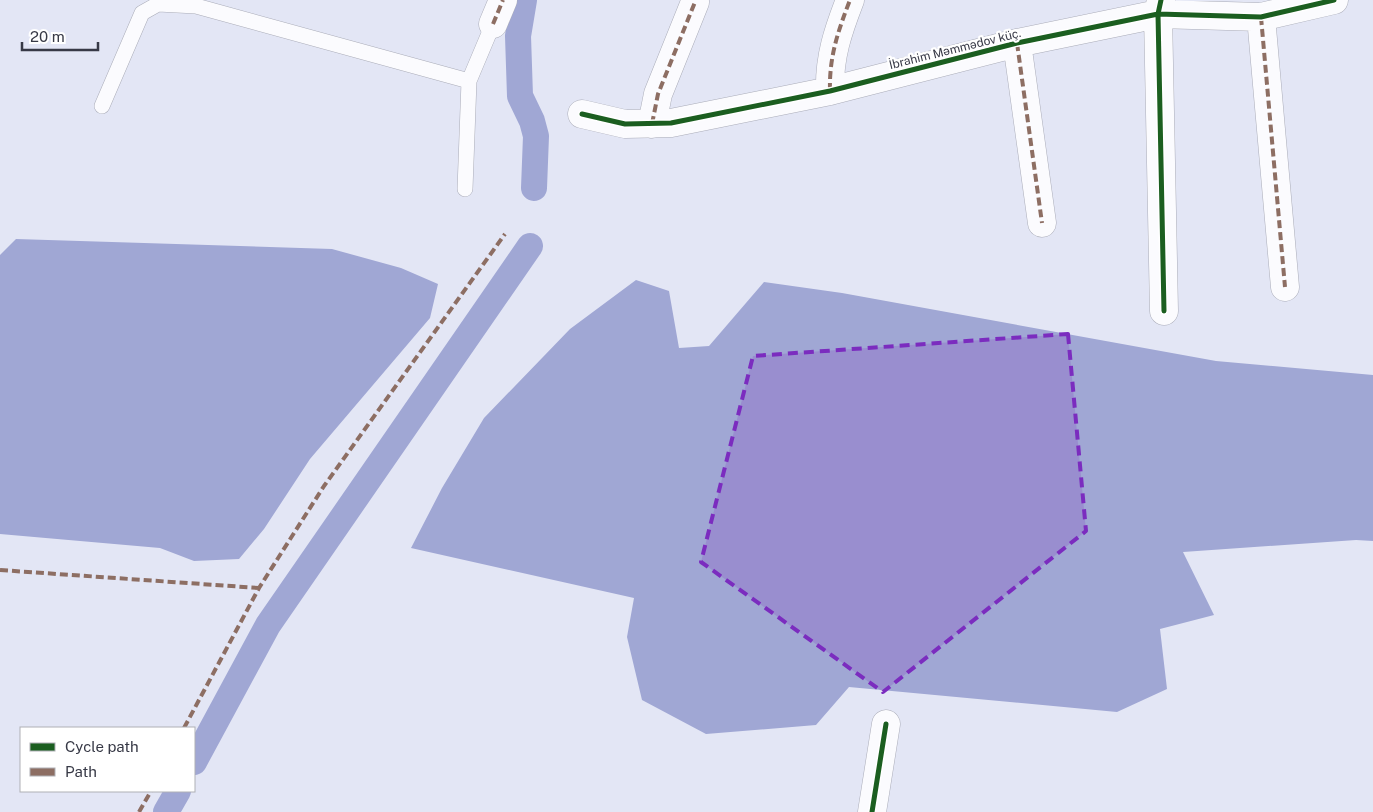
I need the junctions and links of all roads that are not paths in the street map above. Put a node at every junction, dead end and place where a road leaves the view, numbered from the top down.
1 (850, 0) edge
2 (1334, 0) edge
3 (695, 2) dead end
4 (1160, 7) edge
5 (498, 12) edge
6 (1261, 17) junction
7 (1017, 44) junction
8 (469, 80) junction
9 (830, 91) junction
10 (102, 106) dead end
11 (582, 114) dead end
12 (652, 124) junction
13 (465, 189) dead end
14 (1042, 224) dead end
15 (1285, 287) dead end
16 (1164, 311) dead end
17 (886, 724) dead end
18 (872, 812) edge

1 - 9 street
2 - 6 street, İbrahim Məmmədov küç.
3 - 12 street
4 - 6 street, İbrahim Məmmədov küç.
4 - 7 street, İbrahim Məmmədov küç.
4 - 16 street
5 - 8 lane
6 - 15 street
7 - 9 street, İbrahim Məmmədov küç.
7 - 14 street
8 - 10 lane
8 - 13 lane
9 - 12 street, İbrahim Məmmədov küç.
11 - 12 street, İbrahim Məmmədov küç.
17 - 18 street

